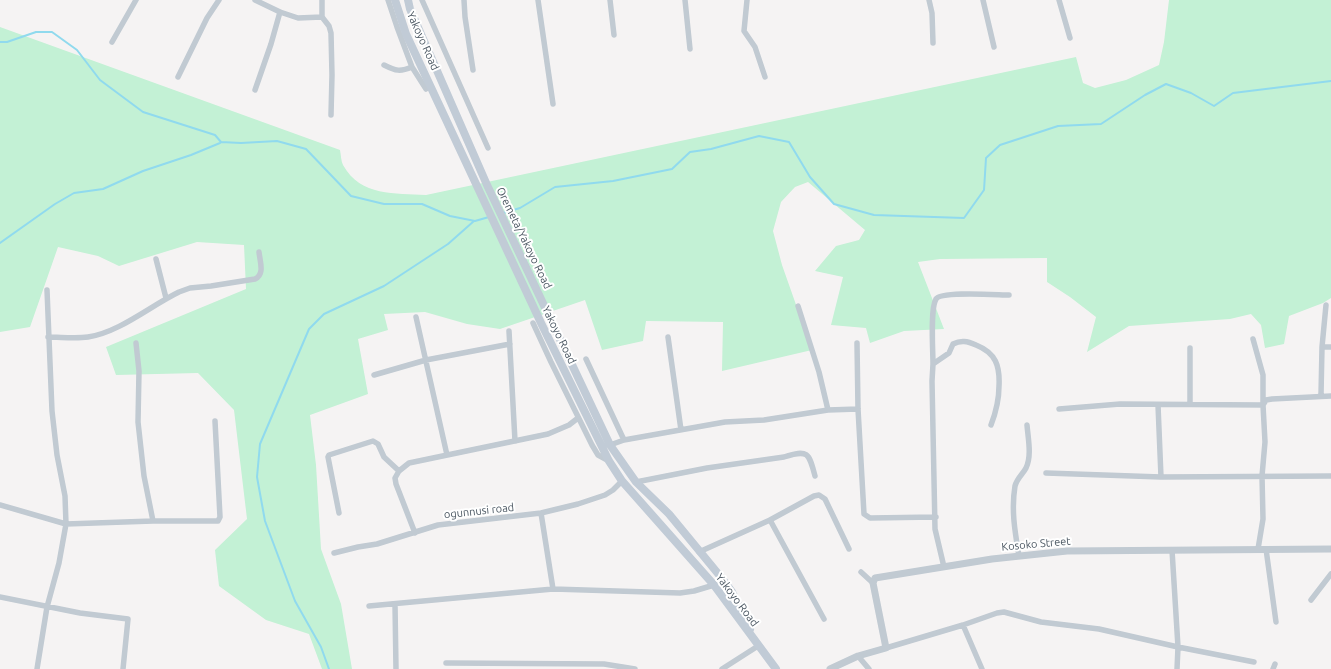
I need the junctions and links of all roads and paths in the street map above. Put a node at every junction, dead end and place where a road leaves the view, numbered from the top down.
1 (136, 0) edge
2 (218, 0) edge
3 (255, 0) edge
4 (322, 0) edge
5 (388, 0) edge
6 (395, 0) edge
7 (408, 0) edge
8 (422, 0) edge
9 (464, 0) edge
10 (538, 0) edge
11 (610, 0) edge
12 (685, 0) edge
13 (747, 0) edge
14 (929, 0) edge
15 (983, 0) edge
16 (1059, 0) edge
17 (280, 12) junction
18 (322, 17) junction
19 (614, 35) dead end
20 (1070, 38) dead end
21 (112, 42) dead end
22 (933, 43) dead end
23 (994, 47) dead end
24 (690, 49) dead end
25 (384, 65) dead end
26 (412, 67) junction
27 (473, 70) dead end
28 (178, 76) dead end
29 (765, 77) dead end
30 (426, 89) dead end
31 (255, 90) dead end
32 (553, 104) dead end
33 (331, 115) dead end
34 (488, 148) dead end
35 (260, 252) dead end
36 (156, 259) dead end
37 (47, 290) dead end
38 (1009, 295) dead end
39 (166, 298) junction
40 (1326, 305) dead end
41 (798, 306) dead end
42 (416, 317) dead end
43 (534, 323) dead end
44 (509, 331) dead end
45 (48, 337) junction
46 (668, 337) dead end
47 (1253, 340) dead end
48 (136, 343) dead end
49 (856, 343) dead end
50 (510, 344) junction
51 (1322, 347) junction
52 (1331, 347) edge
53 (1190, 348) dead end
54 (586, 359) dead end
55 (426, 360) junction
56 (933, 364) junction
57 (374, 375) dead end
58 (1321, 396) junction
59 (1331, 396) edge
60 (1190, 404) junction
61 (1158, 405) junction
62 (1263, 405) junction
63 (858, 409) junction
64 (1059, 409) dead end
65 (828, 410) junction
66 (578, 418) junction
67 (215, 421) dead end
68 (990, 425) dead end
69 (1027, 425) dead end
70 (681, 430) junction
71 (624, 440) junction
72 (515, 441) junction
73 (610, 445) junction
74 (447, 455) junction
75 (609, 461) junction
76 (399, 471) junction
77 (1046, 473) dead end
78 (815, 476) dead end
79 (1262, 476) junction
80 (1331, 476) edge
81 (1160, 477) junction
82 (622, 481) junction
83 (636, 482) junction
84 (0, 506) edge
85 (339, 513) dead end
86 (541, 513) junction
87 (936, 517) junction
88 (770, 520) junction
89 (153, 521) junction
90 (66, 524) junction
91 (415, 533) junction
92 (849, 548) dead end
93 (1258, 549) junction
94 (1266, 549) junction
95 (1331, 549) edge
96 (1172, 550) junction
97 (699, 552) junction
98 (334, 553) dead end
99 (1019, 556) junction
100 (944, 567) junction
101 (861, 572) dead end
102 (1331, 574) edge
103 (873, 582) junction
104 (714, 585) junction
105 (553, 589) junction
106 (0, 597) edge
107 (1311, 600) dead end
108 (395, 604) junction
109 (369, 606) dead end
110 (47, 607) junction
111 (824, 619) dead end
112 (1276, 622) dead end
113 (964, 625) junction
114 (758, 646) junction
115 (1178, 647) junction
116 (886, 648) junction
117 (858, 656) junction
118 (1254, 662) dead end
119 (446, 663) dead end
120 (37, 669) edge
121 (123, 669) edge
122 (396, 669) edge
123 (635, 669) edge
124 (722, 669) edge
125 (776, 669) edge
126 (830, 669) edge
127 (869, 669) edge
128 (982, 669) edge
129 (1176, 669) edge

1 - 21 street
2 - 28 street
3 - 17 street
4 - 18 street
5 - 26 street
6 - 75 main road, Yakoyo Road
7 - 73 main road, Oremeta/Yakoyo Road
8 - 34 street
9 - 27 street
10 - 32 street
11 - 19 street
12 - 24 street
13 - 29 street
14 - 22 street
15 - 23 street
16 - 20 street
17 - 18 street
17 - 31 street
18 - 33 street
25 - 26 street
26 - 30 street
35 - 39 street
36 - 39 street
37 - 45 street
38 - 56 street
39 - 45 street
40 - 51 street
41 - 65 street
42 - 55 street
43 - 66 street
44 - 50 street
45 - 90 street
46 - 70 street
47 - 62 street
48 - 89 street
49 - 63 street
50 - 55 street
50 - 72 street
51 - 52 street
51 - 58 street
53 - 60 street
54 - 71 street
55 - 57 street
55 - 74 street
56 - 68 street
56 - 87 street
58 - 59 street
58 - 62 street
60 - 61 street
60 - 62 street
61 - 64 street
61 - 81 street
62 - 79 street
63 - 65 street
63 - 87 street
65 - 70 street
66 - 72 street
66 - 75 street
67 - 89 street
69 - 99 street
70 - 71 street
71 - 73 street
72 - 74 street
73 - 83 main road, Oremeta/Yakoyo Road
74 - 76 street
75 - 82 main road, Yakoyo Road
76 - 85 street
76 - 91 street
77 - 81 street
78 - 83 street
79 - 80 street
79 - 81 street
79 - 93 street
82 - 86 street, ogunnusi road
82 - 104 main road, Yakoyo Road
83 - 97 main road, Oremeta/Yakoyo Road
84 - 90 street
86 - 91 street, ogunnusi road
86 - 105 street
87 - 100 street
88 - 92 street
88 - 97 street
88 - 111 street
89 - 90 street
90 - 110 street
91 - 98 street, ogunnusi road
93 - 94 street, Kosoko Street
93 - 96 street, Kosoko Street
94 - 95 street, Kosoko Street
94 - 112 street
96 - 99 street, Kosoko Street
96 - 115 street
97 - 114 main road, Oremeta/Yakoyo Road
99 - 100 street, Kosoko Street
100 - 103 street, Kosoko Street
101 - 103 street
102 - 107 street
103 - 116 street
104 - 105 street
104 - 114 main road, Yakoyo Road
105 - 108 street
106 - 110 street
108 - 109 street
108 - 122 street
110 - 120 street
110 - 121 street
113 - 115 street
113 - 116 street
113 - 128 street
114 - 124 street
114 - 125 main road
115 - 118 street
115 - 129 street
116 - 117 street
117 - 126 street
117 - 127 street
119 - 123 street

